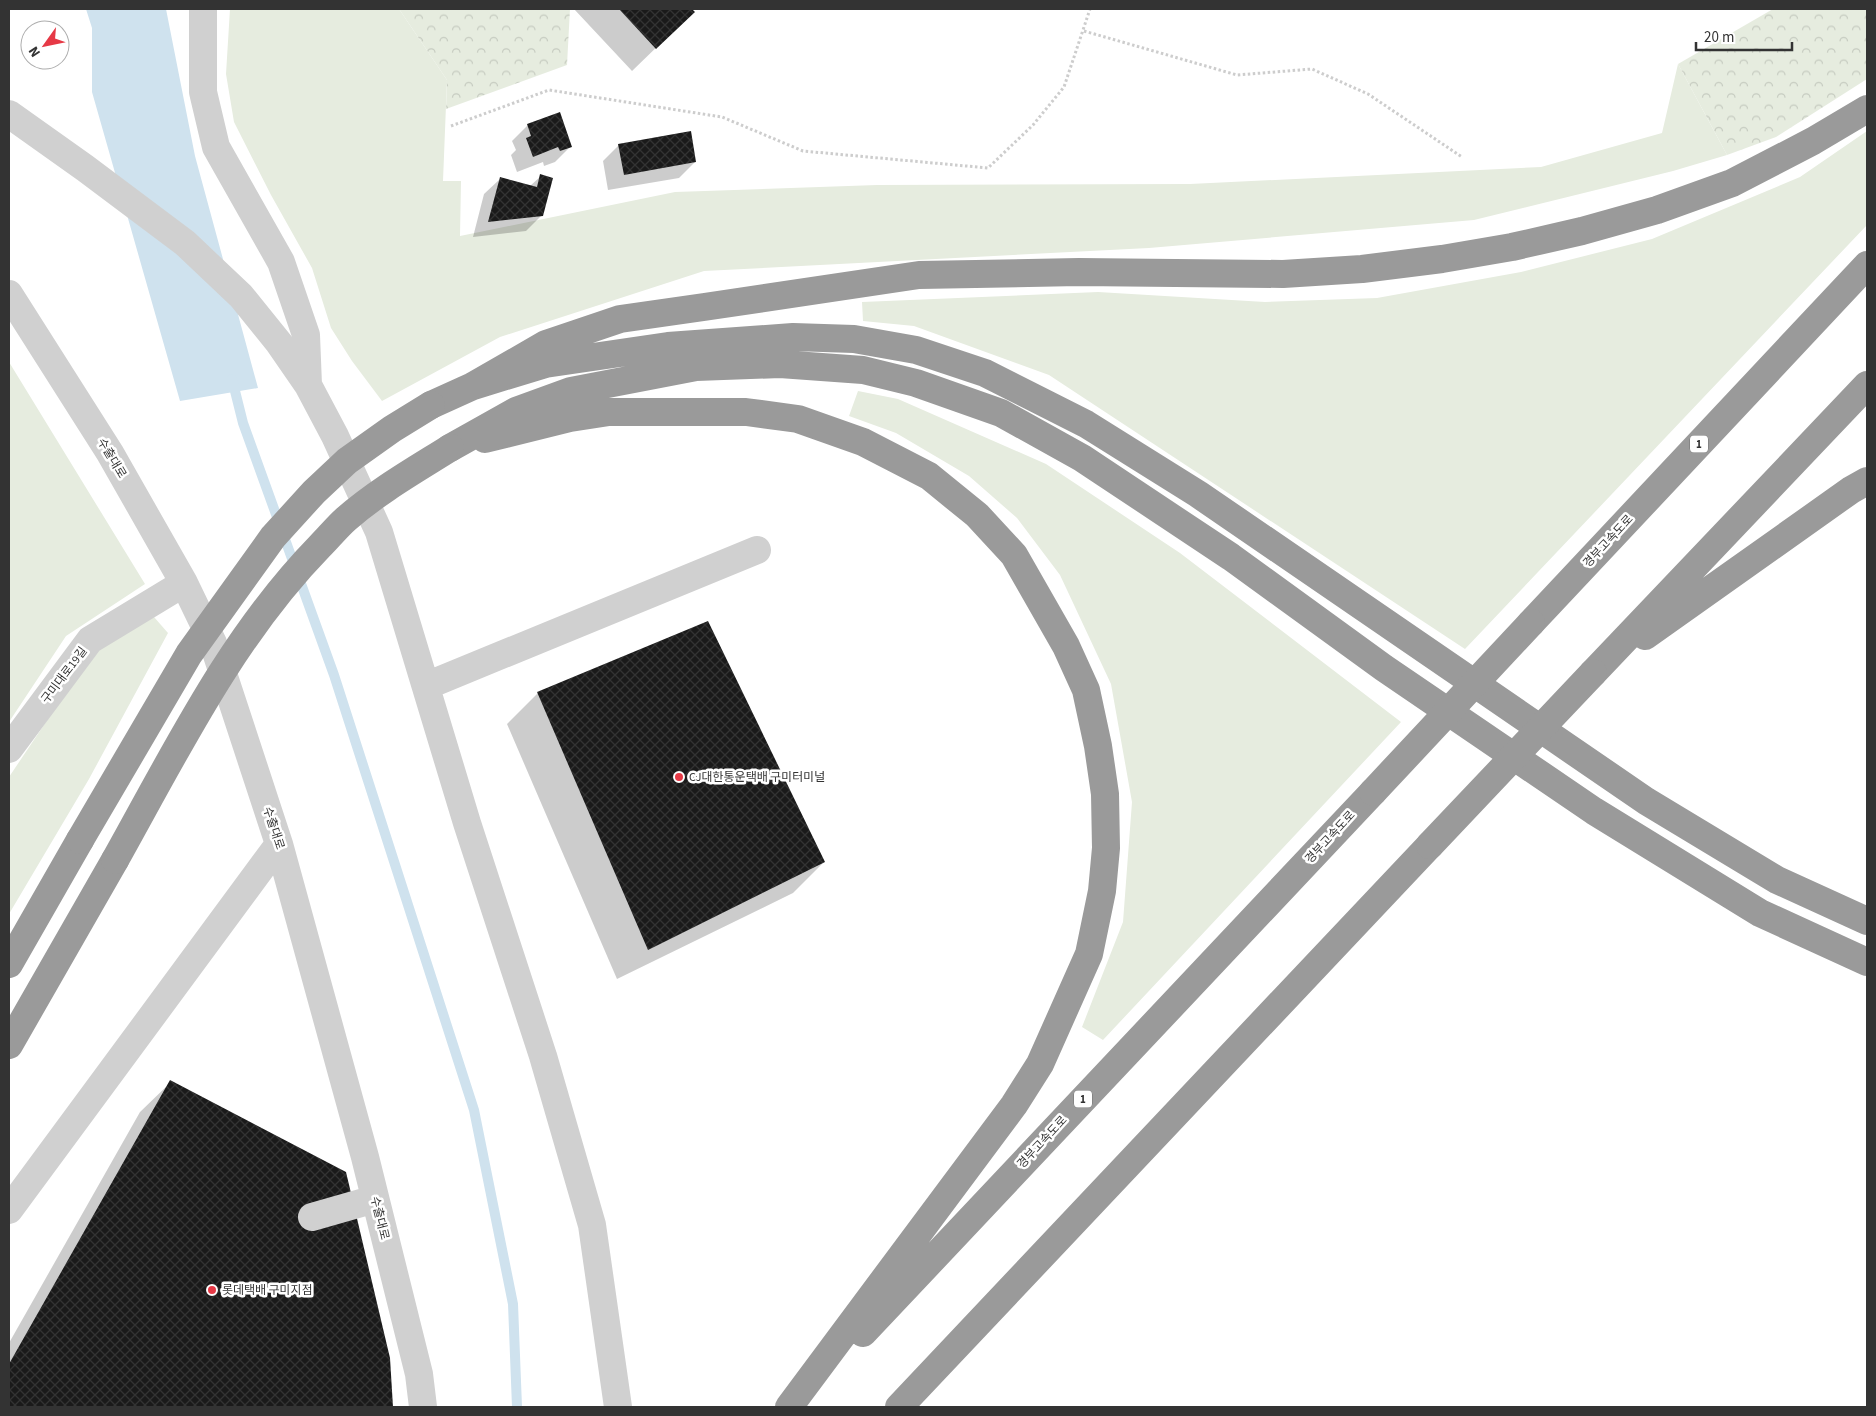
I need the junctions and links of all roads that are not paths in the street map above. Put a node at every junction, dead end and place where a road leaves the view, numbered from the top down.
1 (203, 9) edge
2 (1867, 109) edge
3 (9, 114) edge
4 (1867, 265) edge
5 (9, 294) edge
6 (308, 385) junction
7 (1867, 385) edge
8 (473, 386) junction
9 (450, 448) junction
10 (1867, 481) edge
11 (757, 550) dead end
12 (184, 583) junction
13 (1593, 673) junction
14 (426, 686) junction
15 (9, 749) edge
16 (279, 844) junction
17 (1867, 921) edge
18 (1867, 962) edge
19 (9, 964) edge
20 (9, 1045) edge
21 (375, 1199) junction
22 (9, 1210) edge
23 (312, 1217) dead end
24 (423, 1407) edge
25 (618, 1407) edge
26 (791, 1407) edge
27 (899, 1407) edge

1 - 6 street
2 - 8 highway
3 - 6 street
4 - 26 highway, 경부고속도로 / 1, bridge
5 - 12 street, 수출대로
6 - 14 street
7 - 13 highway
8 - 17 highway
8 - 19 highway, bridge
9 - 18 highway
9 - 20 highway, bridge
9 - 26 highway
10 - 13 highway
11 - 14 street
12 - 15 street, 구미대로19길
12 - 16 street, 수출대로
13 - 27 highway, bridge
14 - 25 street
16 - 21 street, 수출대로
16 - 22 street
21 - 23 street
21 - 24 street, 수출대로

